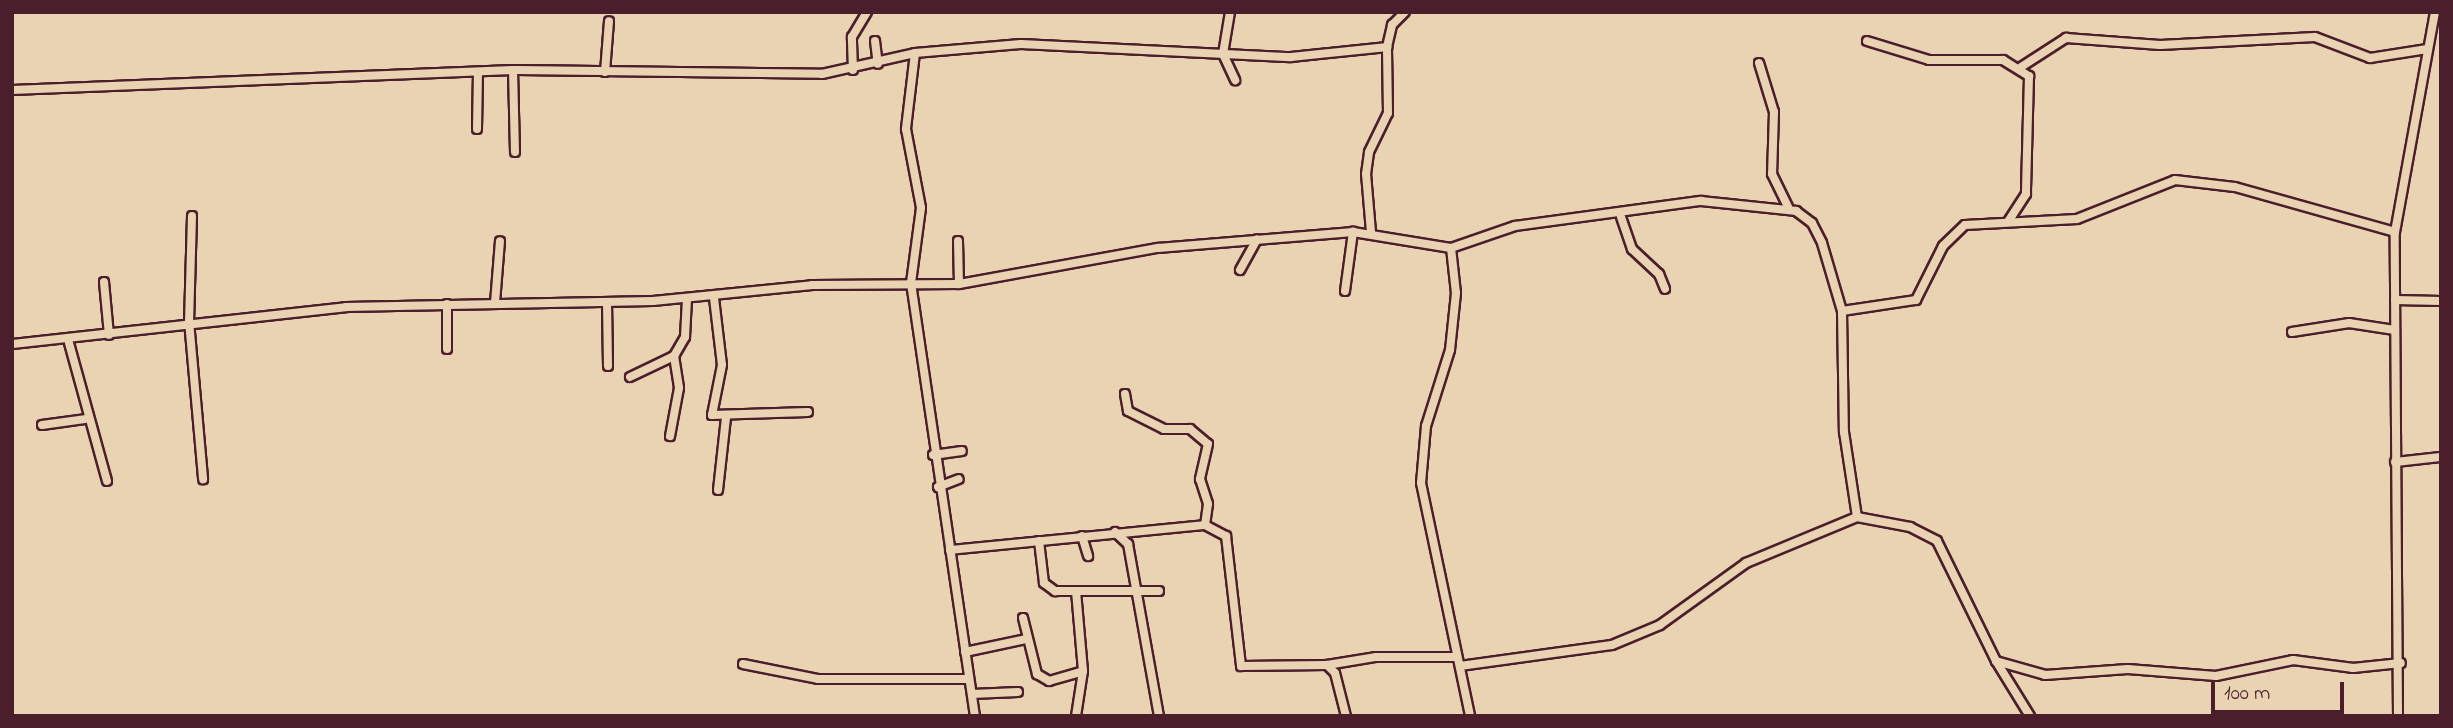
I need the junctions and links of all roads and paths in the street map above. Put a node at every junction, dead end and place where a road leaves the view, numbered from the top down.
1 (867, 12) edge
2 (1230, 12) edge
3 (1405, 12) edge
4 (2435, 12) edge
5 (609, 21) dead end
6 (875, 41) dead end
7 (1867, 41) dead end
8 (1387, 47) junction
9 (2427, 49) junction
10 (915, 53) junction
11 (1223, 54) junction
12 (1759, 63) dead end
13 (878, 64) junction
14 (2021, 67) junction
15 (513, 70) junction
16 (853, 70) junction
17 (478, 72) junction
18 (605, 72) junction
19 (1235, 80) dead end
20 (12, 90) edge
21 (477, 129) dead end
22 (515, 152) dead end
23 (1777, 192) junction
24 (1770, 205) junction
25 (1788, 207) junction
26 (192, 216) dead end
27 (1621, 217) junction
28 (2009, 220) junction
29 (1353, 232) junction
30 (1371, 232) junction
31 (2395, 232) junction
32 (1257, 239) junction
33 (500, 241) dead end
34 (958, 241) dead end
35 (1451, 248) junction
36 (1240, 270) dead end
37 (104, 282) dead end
38 (911, 283) junction
39 (959, 284) junction
40 (1665, 289) dead end
41 (1345, 291) dead end
42 (715, 298) junction
43 (687, 300) junction
44 (2395, 300) junction
45 (2441, 301) edge
46 (607, 302) junction
47 (495, 303) junction
48 (447, 304) junction
49 (1842, 311) junction
50 (189, 321) junction
51 (2394, 330) junction
52 (2292, 332) dead end
53 (109, 335) junction
54 (69, 343) junction
55 (12, 344) edge
56 (447, 349) dead end
57 (674, 356) junction
58 (608, 366) dead end
59 (630, 377) dead end
60 (1125, 394) dead end
61 (808, 412) dead end
62 (726, 418) junction
63 (85, 419) junction
64 (42, 425) dead end
65 (670, 436) dead end
66 (962, 451) dead end
67 (933, 455) junction
68 (2441, 457) edge
69 (2395, 462) junction
70 (203, 479) dead end
71 (959, 479) dead end
72 (107, 481) dead end
73 (938, 487) junction
74 (718, 490) dead end
75 (1857, 517) junction
76 (1205, 525) junction
77 (1138, 531) junction
78 (1114, 532) junction
79 (1082, 536) junction
80 (1040, 541) junction
81 (1128, 544) junction
82 (950, 550) junction
83 (1088, 556) dead end
84 (1134, 590) junction
85 (1076, 591) junction
86 (1159, 591) dead end
87 (1023, 618) dead end
88 (1026, 639) junction
89 (965, 652) junction
90 (1996, 660) junction
91 (1459, 662) junction
92 (2401, 663) junction
93 (743, 664) dead end
94 (1327, 666) junction
95 (1083, 671) junction
96 (968, 678) junction
97 (1018, 692) dead end
98 (972, 694) junction
99 (975, 716) edge
100 (1076, 716) edge
101 (1159, 716) edge
102 (1346, 716) edge
103 (1470, 716) edge
104 (2030, 716) edge
105 (2398, 716) edge

1 - 16 street
2 - 11 street
3 - 8 street
4 - 9 street
5 - 18 street
6 - 13 street
7 - 14 street
8 - 11 street
8 - 30 street
9 - 14 street
9 - 31 street
10 - 11 street
10 - 13 street
10 - 38 street
11 - 19 street
12 - 23 street
13 - 16 street
14 - 28 street
15 - 17 street
15 - 18 street
15 - 22 street
16 - 18 street
17 - 20 street
17 - 21 street
23 - 24 street
23 - 25 street
24 - 25 street
24 - 27 street
25 - 49 street
26 - 50 street
27 - 35 street
27 - 40 street
28 - 31 street
28 - 49 street
29 - 30 street
29 - 32 street
29 - 41 street
30 - 35 street
31 - 44 street
32 - 36 street
32 - 39 street
33 - 47 street
34 - 39 street
35 - 91 street
37 - 53 street
38 - 39 street
38 - 42 street
38 - 67 street
42 - 43 street
42 - 62 street
43 - 46 street
43 - 57 street
44 - 45 street
44 - 51 street
46 - 47 street
46 - 58 street
47 - 48 street
48 - 50 street
48 - 56 street
49 - 75 street
50 - 53 street
50 - 70 street
51 - 52 street
51 - 69 street
53 - 54 street
54 - 55 street
54 - 63 street
57 - 59 street
57 - 65 street
60 - 76 street
61 - 62 street
62 - 74 street
63 - 64 street
63 - 72 street
66 - 67 street
67 - 73 street
68 - 69 street
69 - 92 street
71 - 73 street
73 - 82 street
75 - 90 street
75 - 91 street
76 - 77 street
76 - 94 street
77 - 78 street
77 - 81 street
78 - 79 street
78 - 81 street
79 - 80 street
79 - 83 street
80 - 82 street
80 - 85 street
81 - 84 street
82 - 89 street
84 - 85 street
84 - 86 street
84 - 101 street
85 - 95 street
87 - 88 street
88 - 89 street
88 - 95 street
89 - 96 street
90 - 92 street
90 - 104 street
91 - 94 street
91 - 103 street
92 - 105 street
93 - 96 street
94 - 102 street
95 - 100 street
96 - 98 street
97 - 98 street
98 - 99 street

